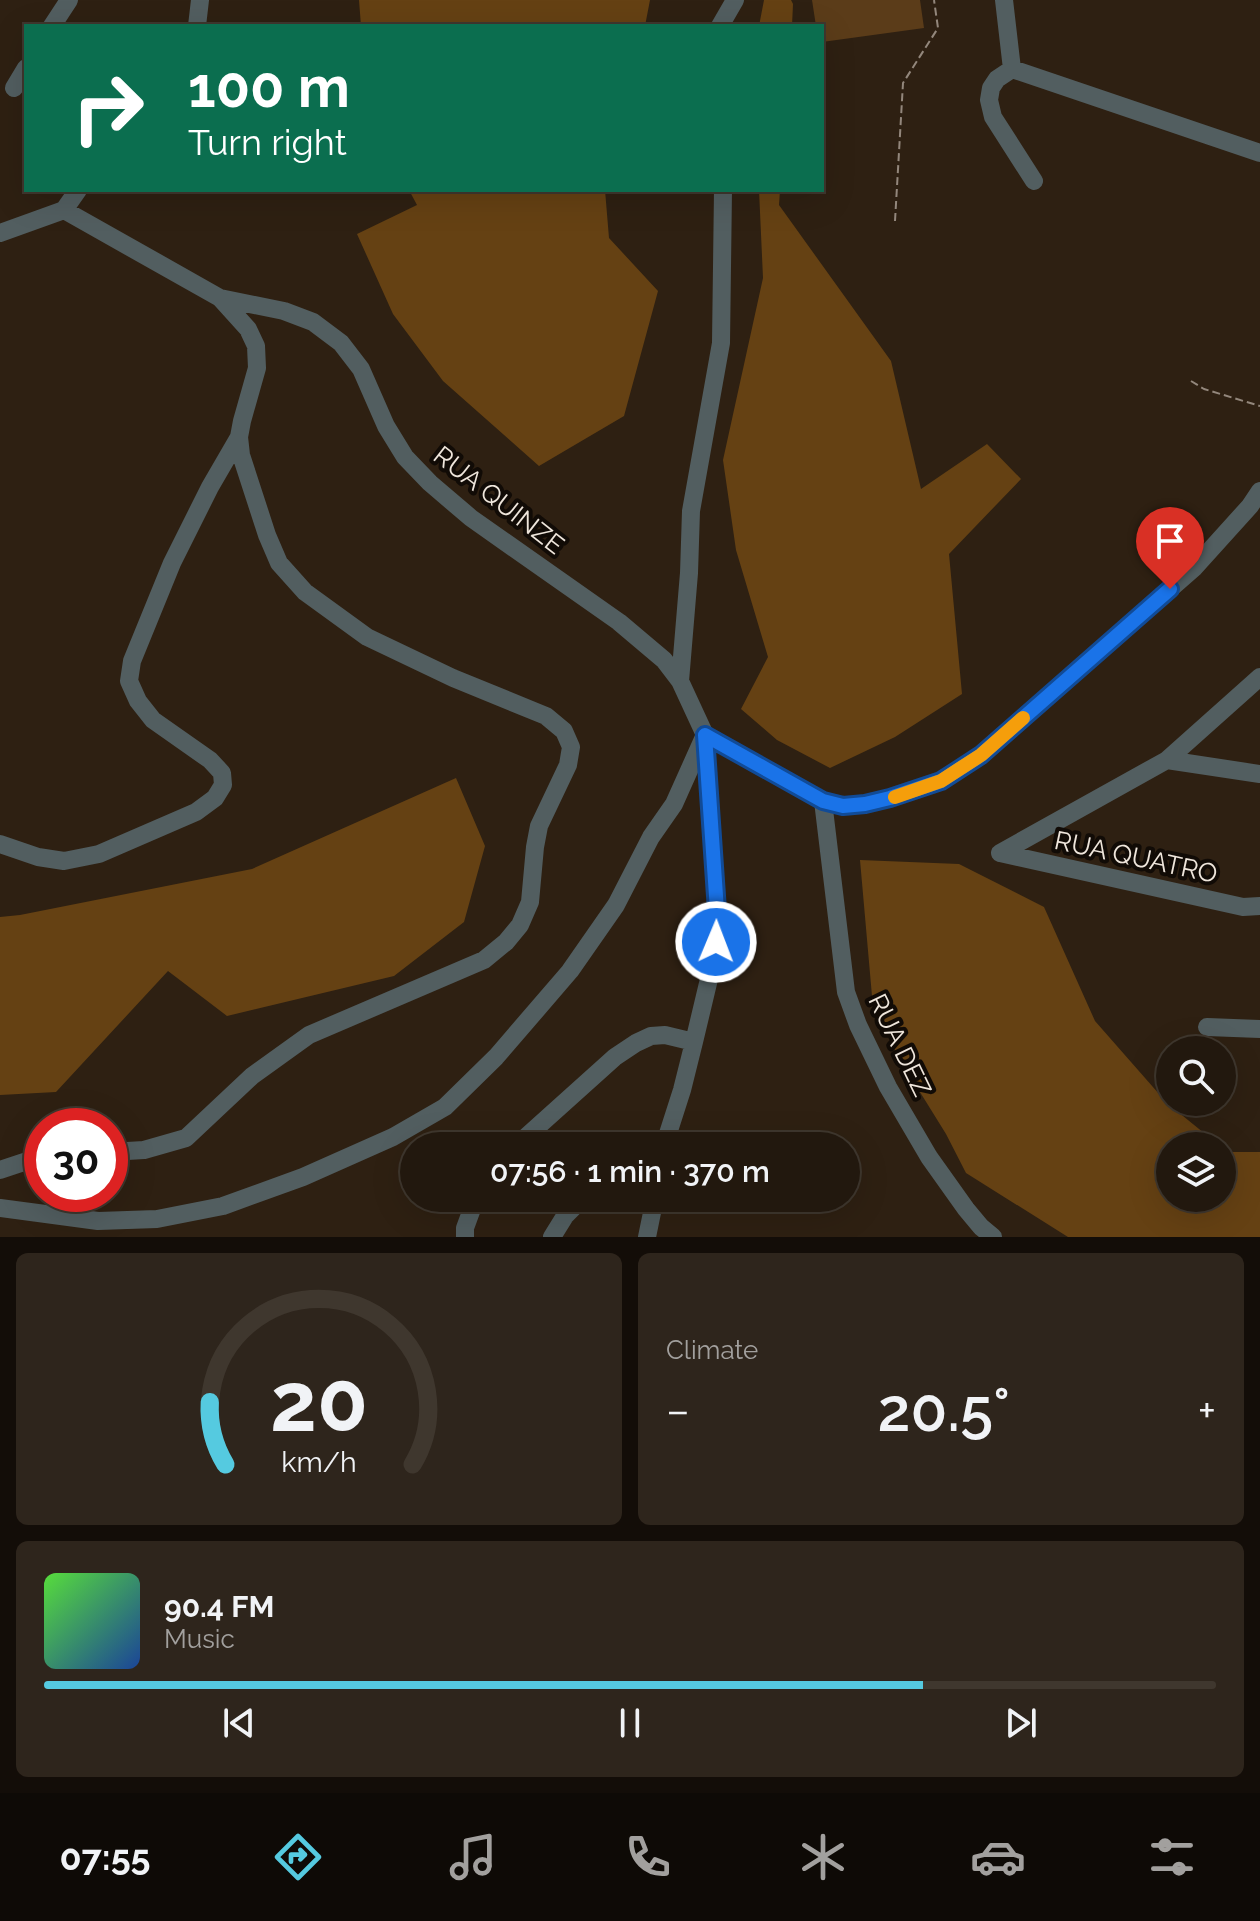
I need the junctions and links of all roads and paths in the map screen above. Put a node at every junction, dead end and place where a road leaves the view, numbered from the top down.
1 (69, 0) edge
2 (200, 0) edge
3 (735, 0) edge
4 (934, 0) edge
5 (1004, 0) edge
6 (53, 24) edge
7 (197, 24) edge
8 (721, 24) edge
9 (1012, 69) junction
10 (24, 71) edge
11 (14, 88) dead end
12 (1260, 153) edge
13 (1034, 181) dead end
14 (77, 192) edge
15 (723, 192) edge
16 (64, 210) junction
17 (895, 221) dead end
18 (0, 233) edge
19 (220, 298) junction
20 (1191, 381) dead end
21 (1260, 406) edge
22 (239, 437) junction
23 (1260, 491) edge
24 (1260, 677) edge
25 (680, 681) junction
26 (705, 735) junction
27 (1167, 760) junction
28 (1260, 774) edge
29 (823, 801) junction
30 (0, 844) edge
31 (1260, 906) edge
32 (1207, 1027) dead end
33 (1260, 1029) edge
34 (694, 1042) junction
35 (532, 1132) edge
36 (667, 1132) edge
37 (128, 1151) edge
38 (24, 1162) edge
39 (0, 1170) edge
40 (0, 1208) edge
41 (471, 1212) edge
42 (569, 1212) edge
43 (652, 1212) edge
44 (465, 1237) edge
45 (552, 1237) edge
46 (647, 1237) edge
47 (993, 1237) edge

1 - 6 street
2 - 7 street
3 - 8 street
4 - 17 path
5 - 9 street
9 - 12 street
9 - 13 street
10 - 11 street
14 - 16 street
15 - 25 street
16 - 18 street
16 - 19 street
19 - 22 street
19 - 25 street, RUA QUINZE
20 - 21 path
22 - 30 street
22 - 37 street
23 - 29 street
24 - 27 street
25 - 26 street, RUA QUINZE
26 - 29 street
26 - 34 street
26 - 40 street
27 - 28 street
27 - 31 street, RUA QUATRO
29 - 47 street, RUA DEZ
32 - 33 street
34 - 35 street
34 - 36 street
38 - 39 street
41 - 44 street
42 - 45 street
43 - 46 street

